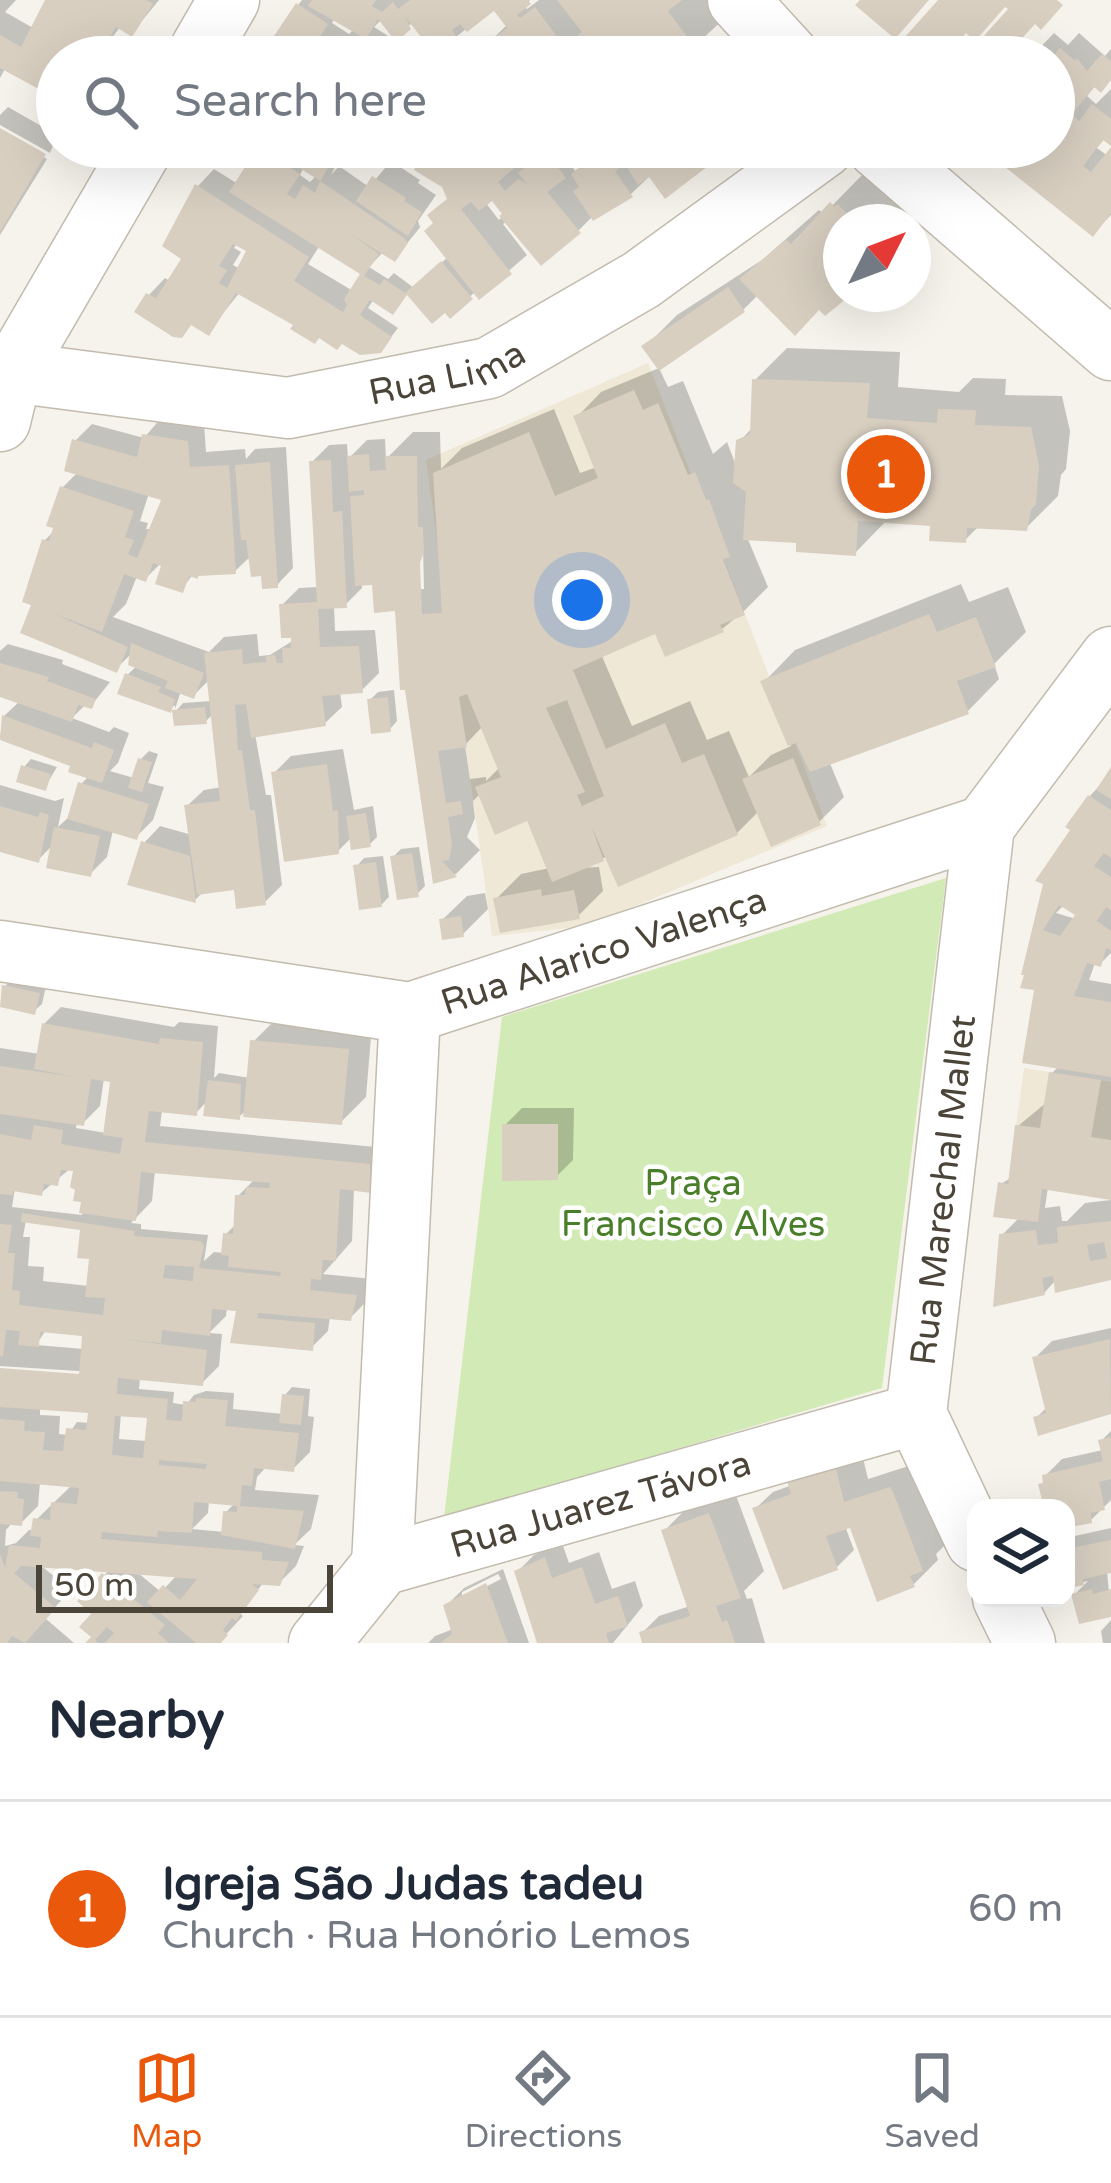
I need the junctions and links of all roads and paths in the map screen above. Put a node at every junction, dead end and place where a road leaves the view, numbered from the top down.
1 (229, 0) edge
2 (737, 0) edge
3 (208, 36) edge
4 (770, 36) edge
5 (131, 168) edge
6 (795, 168) edge
7 (901, 168) edge
8 (1111, 350) edge
9 (6, 397) edge
10 (1111, 657) edge
11 (984, 826) junction
12 (0, 951) edge
13 (410, 1013) junction
14 (916, 1414) junction
15 (967, 1522) edge
16 (382, 1565) junction
17 (1007, 1607) edge
18 (319, 1643) edge
19 (1025, 1643) edge

1 - 3 street
2 - 4 street
5 - 9 street
6 - 9 street, Rua Lima
7 - 8 street
10 - 11 street
11 - 13 street, Rua Alarico Valença
11 - 14 street, Rua Marechal Mallet
12 - 13 street, Rua Alarico Valença
13 - 16 street
14 - 15 street, Rua Marechal Mallet
14 - 16 street, Rua Juarez Távora
16 - 18 street
17 - 19 street

